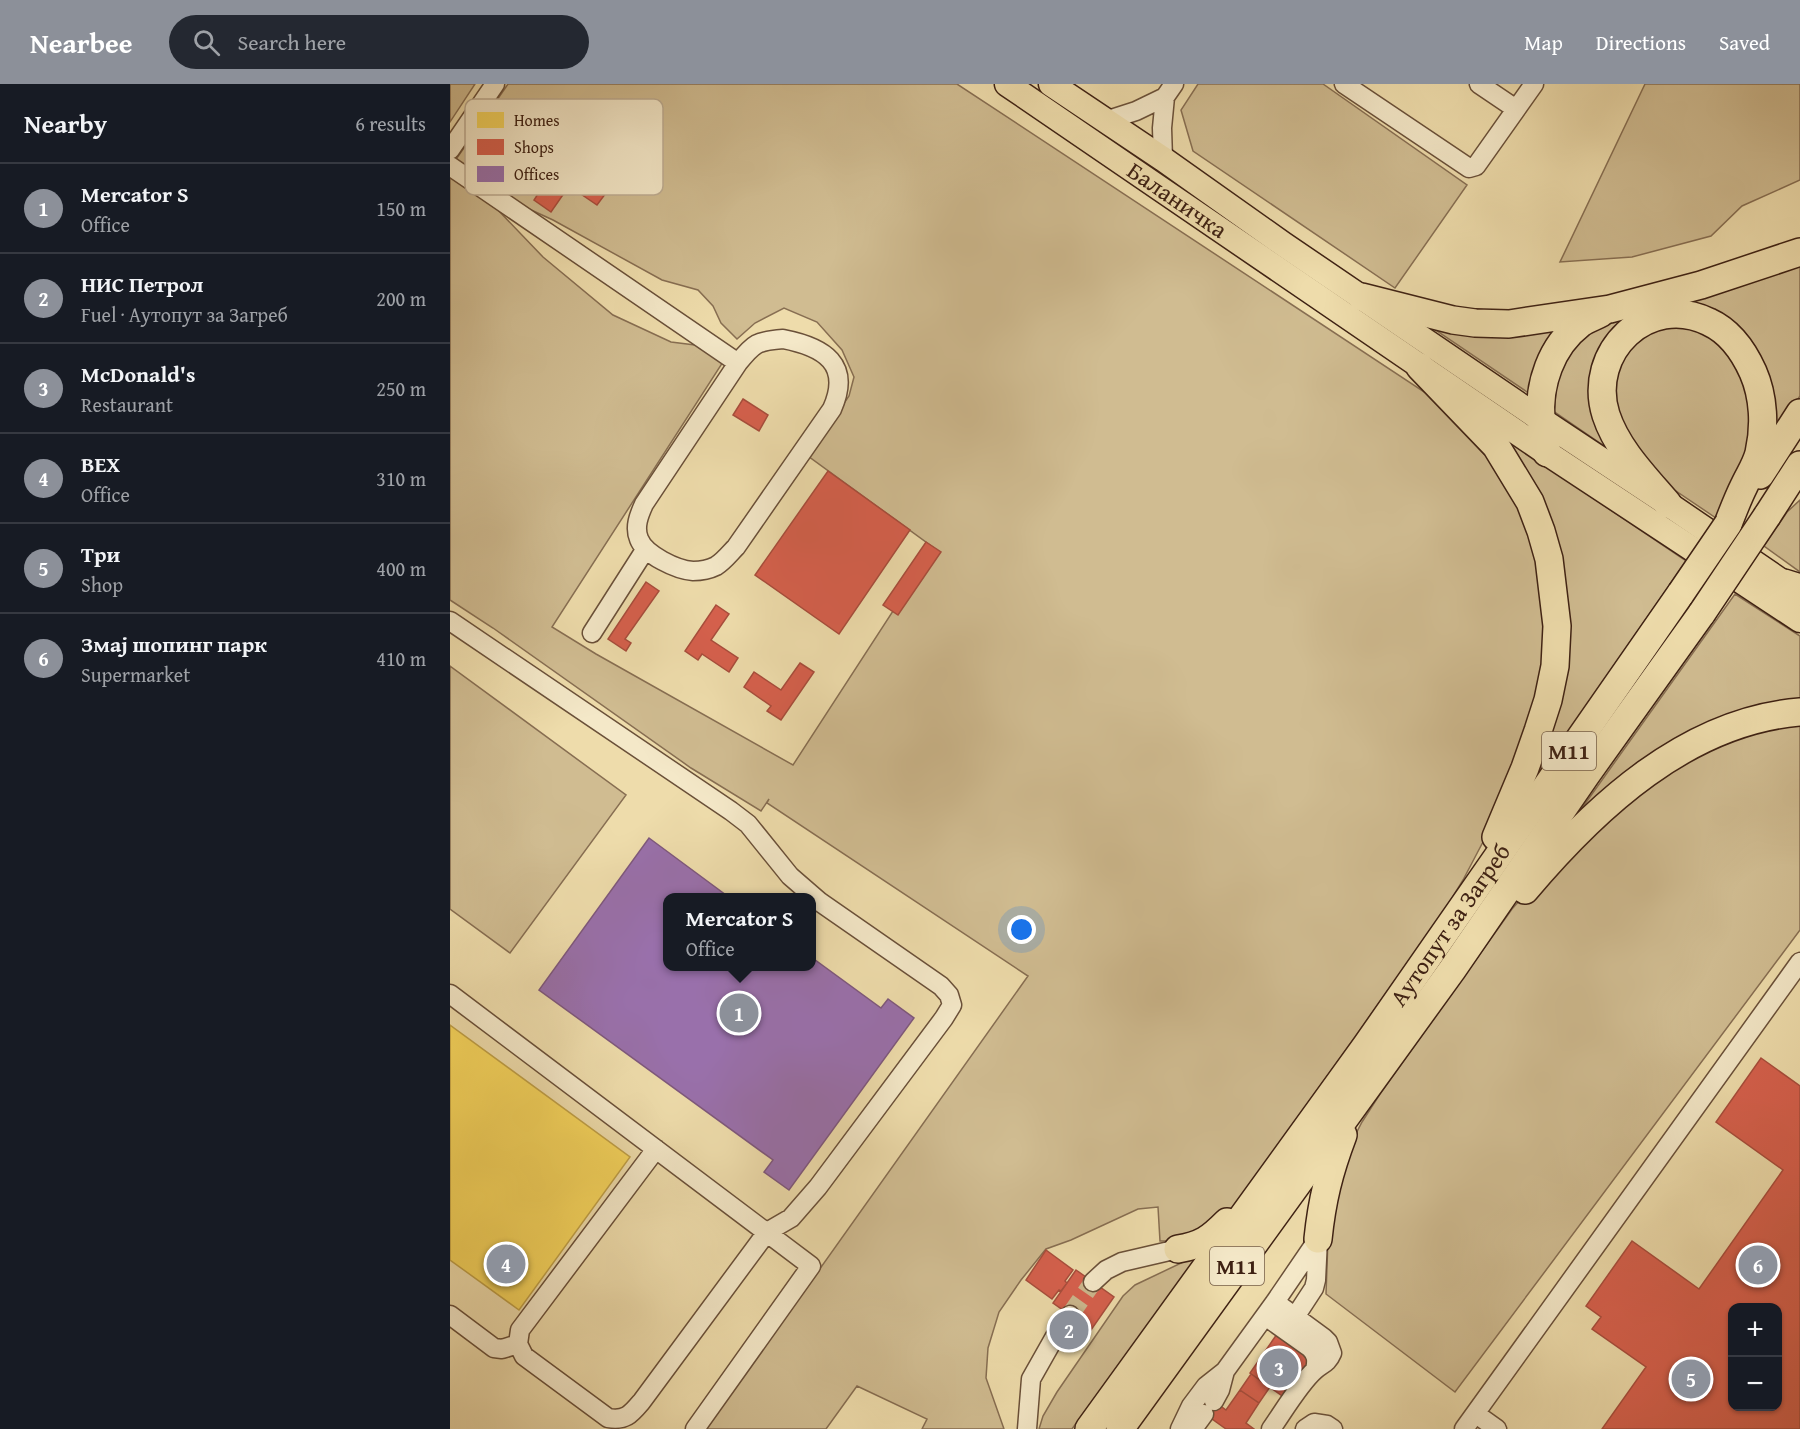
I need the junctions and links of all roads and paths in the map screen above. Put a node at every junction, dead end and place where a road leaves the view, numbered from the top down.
1 (495, 84) edge
2 (1007, 84) edge
3 (1051, 84) edge
4 (1344, 84) edge
5 (1479, 84) edge
6 (1534, 84) edge
7 (1169, 90) edge
8 (485, 99) edge
9 (1516, 109) junction
10 (1105, 120) junction
11 (465, 128) edge
12 (450, 150) edge
13 (1163, 159) junction
14 (450, 166) edge
15 (465, 176) edge
16 (492, 195) edge
17 (1800, 252) edge
18 (1276, 254) junction
19 (1354, 306) junction
20 (1610, 309) junction
21 (738, 363) junction
22 (1420, 367) junction
23 (1800, 413) edge
24 (1541, 420) junction
25 (1547, 453) junction
26 (1800, 465) edge
27 (1800, 494) edge
28 (1668, 504) junction
29 (1774, 515) junction
30 (1728, 524) junction
31 (645, 550) junction
32 (1748, 572) junction
33 (1795, 588) edge
34 (1800, 620) edge
35 (450, 621) edge
36 (592, 633) dead end
37 (1800, 712) edge
38 (810, 893) edge
39 (816, 899) edge
40 (1460, 912) junction
41 (1800, 962) edge
42 (1452, 970) junction
43 (450, 994) edge
44 (1355, 1103) junction
45 (656, 1149) junction
46 (1260, 1195) junction
47 (766, 1232) junction
48 (1318, 1239) junction
49 (1178, 1249) joint
50 (1093, 1282) tunnel mouth
51 (1270, 1309) junction
52 (450, 1315) edge
53 (1070, 1315) tunnel mouth
54 (1295, 1317) junction
55 (518, 1344) junction
56 (1315, 1370) junction
57 (1225, 1371) junction
58 (1476, 1414) junction
59 (695, 1429) edge
60 (1028, 1429) edge
61 (1089, 1429) edge
62 (1120, 1429) edge
63 (1180, 1429) edge
64 (1193, 1429) edge
65 (1271, 1429) edge
66 (1305, 1429) edge
67 (1333, 1429) edge
68 (1464, 1429) edge
69 (1497, 1429) edge

1 - 8 street
2 - 18 main road, Баланичка
3 - 10 main road, Баланичка
4 - 9 street
5 - 9 street
6 - 9 street
7 - 10 street
7 - 13 street
10 - 13 main road, Баланичка
11 - 12 street
13 - 18 main road, Баланичка
14 - 15 street
16 - 21 street
17 - 20 highway
18 - 19 main road, Баланичка
19 - 20 highway
19 - 22 main road
19 - 24 main road
20 - 24 highway
21 - 31 street
21 - 31 street
22 - 25 main road
22 - 40 highway
23 - 30 highway, Аутопут за Загреб / M11
24 - 25 highway
24 - 28 main road
25 - 32 main road
26 - 29 highway
27 - 29 highway
28 - 30 highway
28 - 32 main road
29 - 32 highway, Аутопут за Загреб, bridge
30 - 40 highway, Аутопут за Загреб / M11, bridge
31 - 36 street
32 - 33 main road
32 - 34 main road
32 - 42 highway, Аутопут за Загреб / M11, bridge
35 - 38 street
37 - 42 highway
39 - 47 street
40 - 46 highway, Аутопут за Загреб / M11
41 - 58 street
42 - 44 highway, Аутопут за Загреб / M11
43 - 45 street
44 - 48 highway
44 - 62 highway, Аутопут за Загреб / M11
45 - 47 street
45 - 55 street
46 - 49 highway
46 - 61 highway, Аутопут за Загреб / M11
47 - 55 street
47 - 59 street
48 - 51 street
48 - 54 street
49 - 50 street
51 - 54 street
51 - 56 street
51 - 57 street
52 - 55 street
53 - 60 street
54 - 56 street
56 - 65 street
57 - 63 street
57 - 64 street
58 - 68 street
58 - 69 street
66 - 67 street

